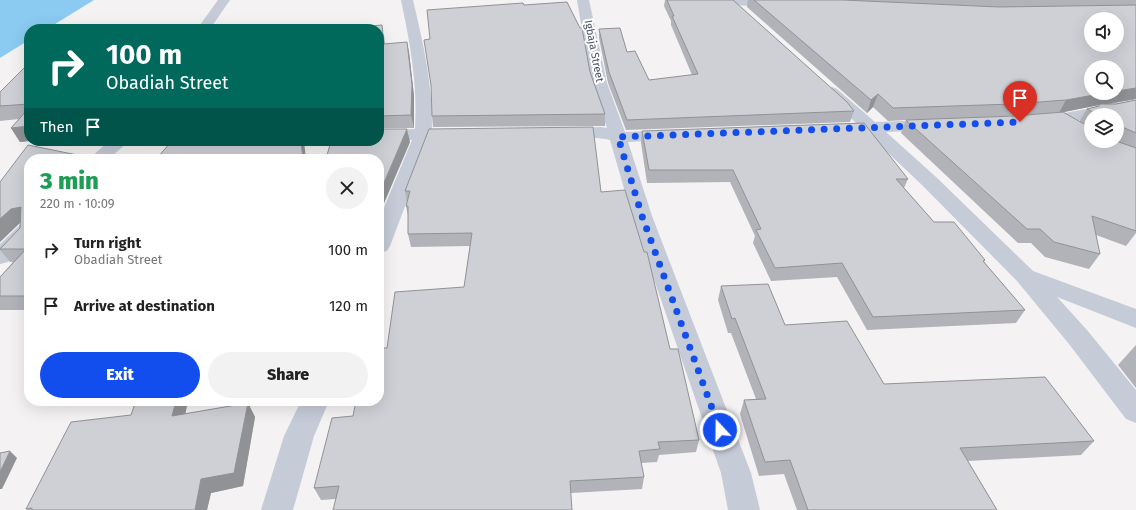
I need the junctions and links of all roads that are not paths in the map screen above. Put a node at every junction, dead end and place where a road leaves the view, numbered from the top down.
1 (224, 0) edge
2 (407, 0) edge
3 (583, 0) edge
4 (731, 1) edge
5 (792, 3) edge
6 (751, 18) edge
7 (207, 24) edge
8 (816, 78) edge
9 (1136, 105) edge
10 (1059, 119) junction
11 (1029, 121) edge
12 (951, 125) edge
13 (872, 128) junction
14 (824, 129) edge
15 (1078, 130) edge
16 (424, 134) junction
17 (472, 134) edge
18 (549, 134) edge
19 (689, 134) edge
20 (384, 135) edge
21 (618, 137) junction
22 (114, 146) edge
23 (104, 154) edge
24 (24, 233) edge
25 (384, 234) edge
26 (0, 257) edge
27 (1025, 276) junction
28 (1136, 319) edge
29 (313, 406) edge
30 (1136, 411) edge
31 (278, 510) edge
32 (744, 510) edge

1 - 7 street
2 - 16 street
3 - 21 street, Igbaja Street
4 - 5 street
4 - 6 street
8 - 13 street
9 - 10 street
10 - 11 street
10 - 15 street
12 - 13 street
13 - 14 street
13 - 27 street
16 - 17 street
16 - 20 street
16 - 25 street
18 - 21 street
19 - 21 street
21 - 32 street, Igbaja Street
22 - 23 street
24 - 26 street
27 - 28 street
27 - 30 street
29 - 31 street

